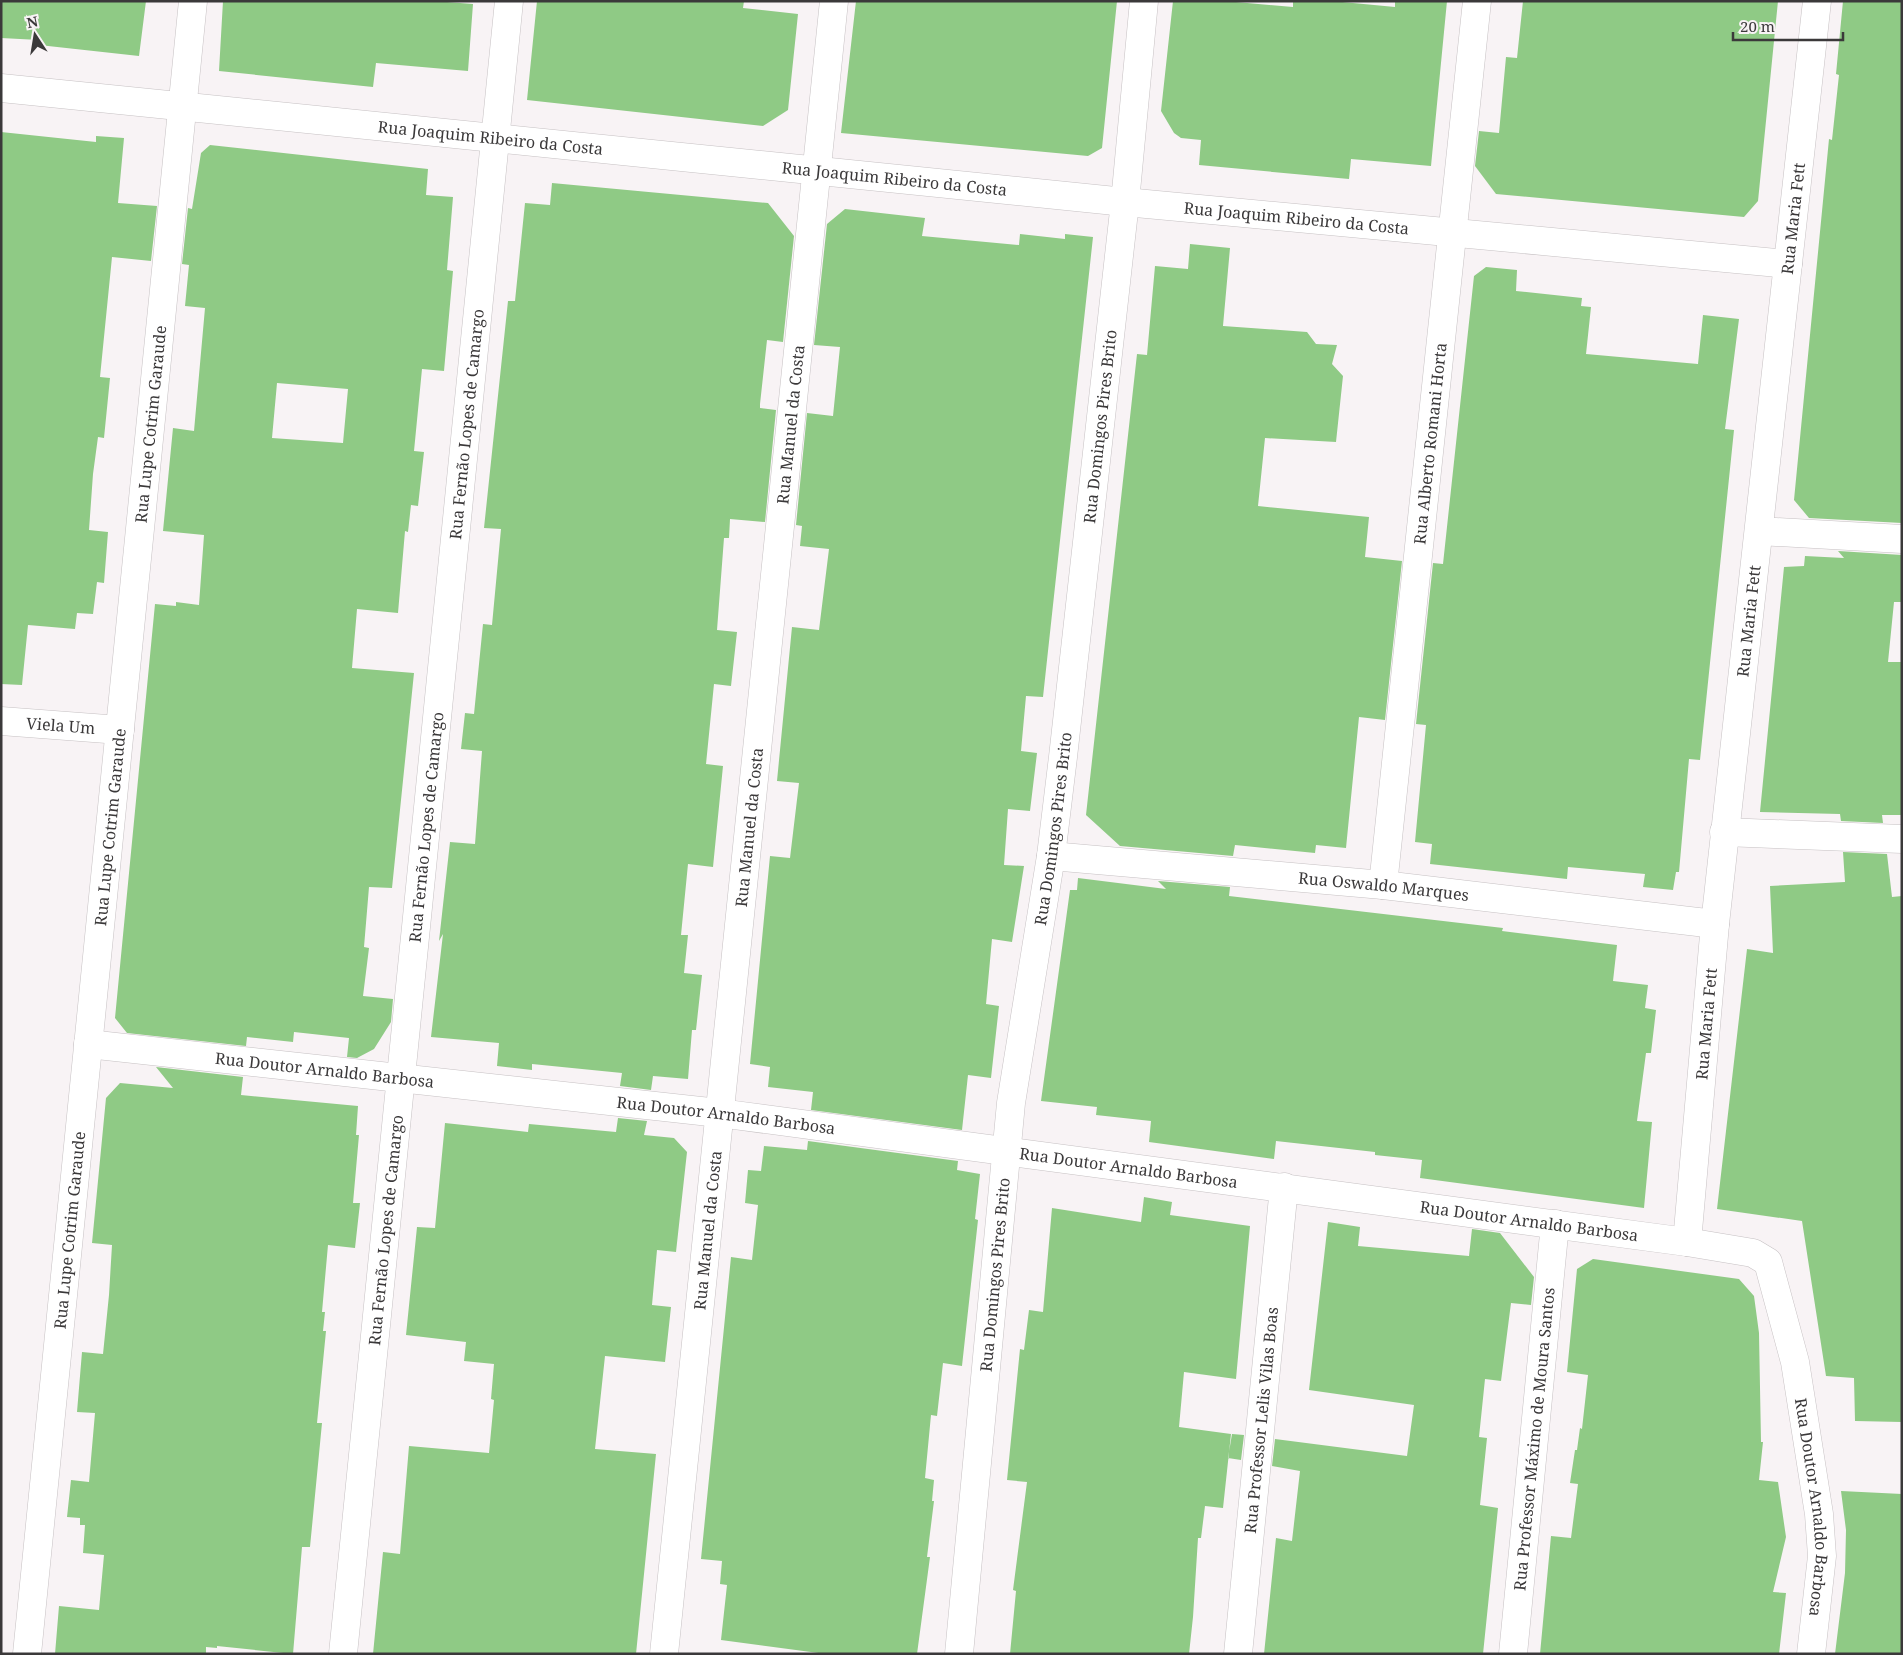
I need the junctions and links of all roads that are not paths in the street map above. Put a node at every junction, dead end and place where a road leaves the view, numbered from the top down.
1 (193, 1) edge
2 (509, 1) edge
3 (834, 1) edge
4 (1144, 1) edge
5 (1476, 1) edge
6 (1817, 1) edge
7 (1, 88) edge
8 (183, 108) junction
9 (495, 138) junction
10 (816, 171) junction
11 (1125, 202) junction
12 (1451, 233) junction
13 (1788, 264) junction
14 (1759, 531) junction
15 (1902, 539) edge
16 (1, 721) edge
17 (120, 730) junction
18 (1724, 832) junction
19 (1902, 839) edge
20 (1051, 856) junction
21 (1383, 885) junction
22 (1715, 924) junction
23 (88, 1044) junction
24 (400, 1080) junction
25 (719, 1113) junction
26 (1006, 1150) junction
27 (1284, 1187) junction
28 (1555, 1224) junction
29 (1687, 1242) junction
30 (27, 1654) edge
31 (343, 1654) edge
32 (664, 1654) edge
33 (959, 1654) edge
34 (1238, 1654) edge
35 (1513, 1654) edge
36 (1811, 1654) edge

1 - 8 street, Rua Lupe Cotrim Garaude
2 - 9 street, Rua Fernão Lopes de Camargo
3 - 10 street, Rua Manuel da Costa
4 - 11 street, Rua Domingos Pires Brito
5 - 12 street, Rua Alberto Romani Horta
6 - 13 street, Rua Maria Fett
7 - 8 street, Rua Joaquim Ribeiro da Costa
8 - 9 street, Rua Joaquim Ribeiro da Costa
8 - 17 street, Rua Lupe Cotrim Garaude
9 - 10 street, Rua Joaquim Ribeiro da Costa
9 - 24 street, Rua Fernão Lopes de Camargo
10 - 11 street, Rua Joaquim Ribeiro da Costa
10 - 25 street, Rua Manuel da Costa
11 - 12 street, Rua Joaquim Ribeiro da Costa
11 - 20 street, Rua Domingos Pires Brito
12 - 13 street, Rua Joaquim Ribeiro da Costa
12 - 21 street, Rua Alberto Romani Horta
13 - 14 street, Rua Maria Fett
14 - 15 street
14 - 18 street, Rua Maria Fett
16 - 17 street, Viela Um
17 - 23 street, Rua Lupe Cotrim Garaude
18 - 19 street
18 - 22 street, Rua Maria Fett
20 - 21 street, Rua Oswaldo Marques
20 - 26 street, Rua Domingos Pires Brito
21 - 22 street, Rua Oswaldo Marques
22 - 29 street, Rua Maria Fett
23 - 24 street, Rua Doutor Arnaldo Barbosa
23 - 30 street, Rua Lupe Cotrim Garaude
24 - 25 street, Rua Doutor Arnaldo Barbosa
24 - 31 street, Rua Fernão Lopes de Camargo
25 - 26 street, Rua Doutor Arnaldo Barbosa
25 - 32 street, Rua Manuel da Costa
26 - 27 street, Rua Doutor Arnaldo Barbosa
26 - 33 street, Rua Domingos Pires Brito
27 - 28 street, Rua Doutor Arnaldo Barbosa
27 - 34 street, Rua Professor Lelis Vilas Boas
28 - 29 street, Rua Doutor Arnaldo Barbosa
28 - 35 street, Rua Professor Máximo de Moura Santos
29 - 36 street, Rua Doutor Arnaldo Barbosa

